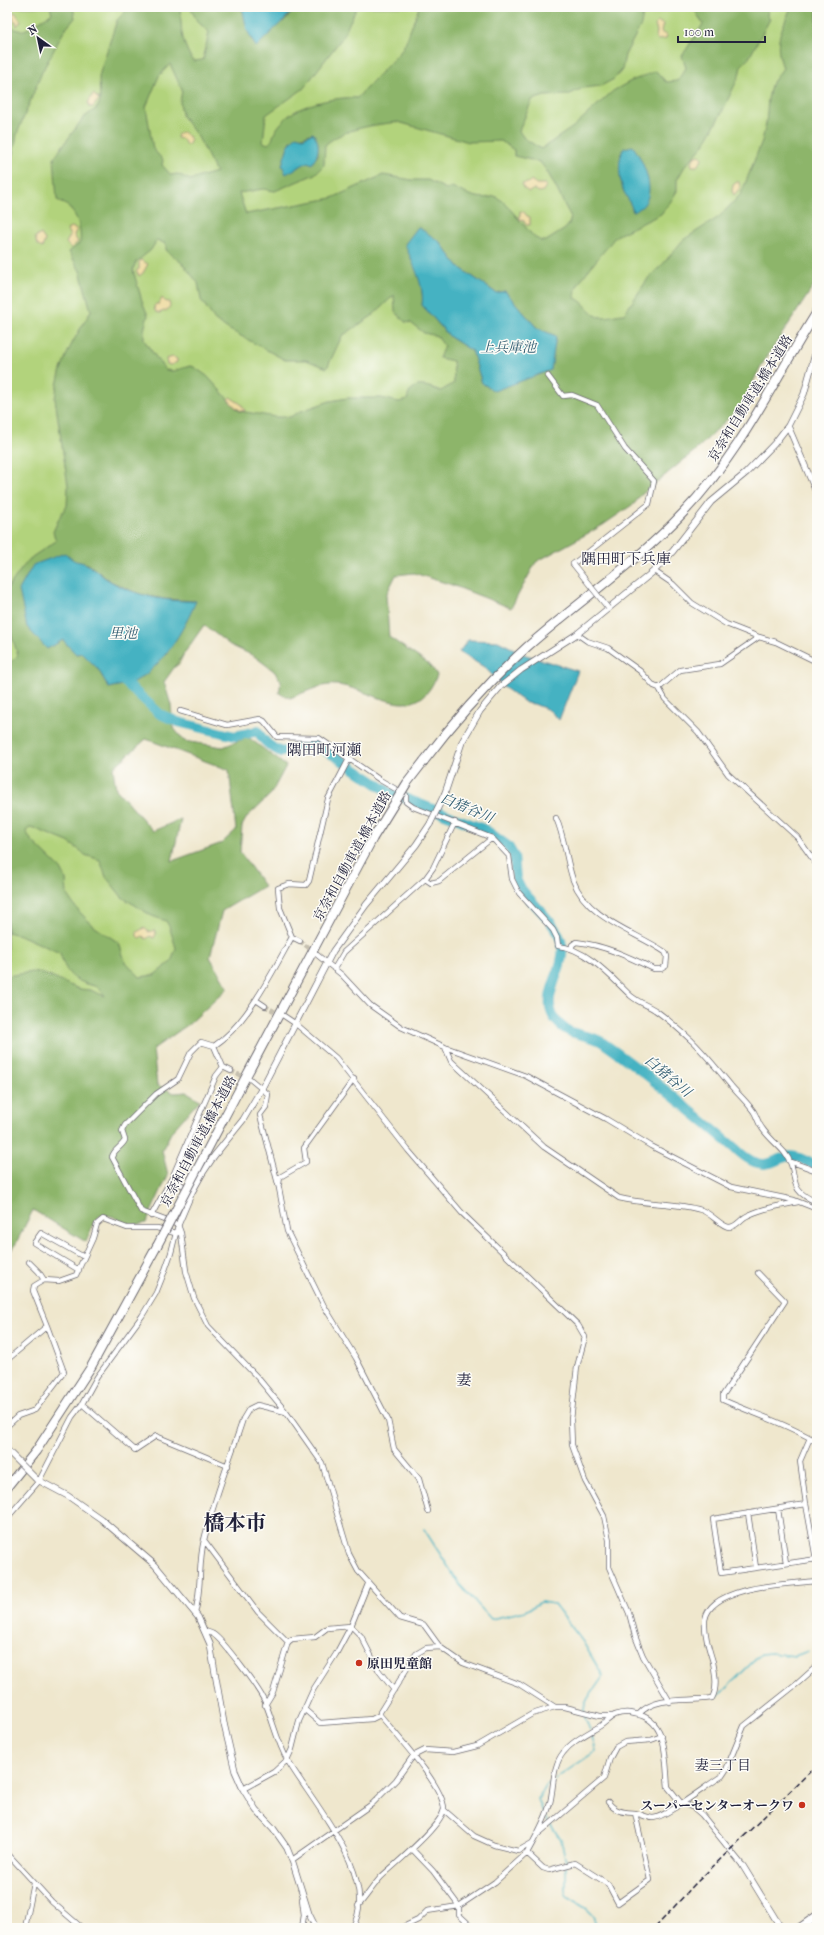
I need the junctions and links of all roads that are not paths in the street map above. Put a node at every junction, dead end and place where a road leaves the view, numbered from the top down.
1 (817, 312) edge
2 (817, 347) edge
3 (548, 376) dead end
4 (788, 426) junction
5 (817, 494) edge
6 (654, 571) junction
7 (608, 608) junction
8 (577, 634) junction
9 (759, 637) junction
10 (817, 662) edge
11 (659, 688) junction
12 (180, 711) dead end
13 (349, 760) junction
14 (556, 818) dead end
15 (455, 822) junction
16 (492, 838) junction
17 (817, 865) edge
18 (425, 879) junction
19 (292, 936) junction
20 (300, 941) tunnel mouth
21 (572, 949) junction
22 (316, 954) tunnel mouth
23 (326, 963) junction
24 (334, 969) junction
25 (256, 1000) junction
26 (265, 1006) tunnel mouth
27 (284, 1016) tunnel mouth
28 (296, 1024) junction
29 (214, 1046) junction
30 (445, 1047) junction
31 (223, 1067) junction
32 (231, 1071) tunnel mouth
33 (250, 1079) tunnel mouth
34 (354, 1079) junction
35 (262, 1088) junction
36 (789, 1160) junction
37 (817, 1171) edge
38 (172, 1178) junction
39 (279, 1188) junction
40 (192, 1192) junction
41 (800, 1202) junction
42 (817, 1202) edge
43 (817, 1209) edge
44 (151, 1216) junction
45 (178, 1225) junction
46 (175, 1233) junction
47 (181, 1233) junction
48 (84, 1257) junction
49 (29, 1262) dead end
50 (78, 1270) junction
51 (758, 1273) dead end
52 (44, 1280) junction
53 (47, 1326) junction
54 (7, 1360) edge
55 (82, 1404) junction
56 (286, 1412) junction
57 (7, 1426) edge
58 (810, 1438) junction
59 (817, 1442) edge
60 (7, 1450) edge
61 (228, 1466) junction
62 (37, 1480) junction
63 (7, 1487) edge
64 (806, 1504) junction
65 (778, 1509) junction
66 (428, 1511) dead end
67 (748, 1513) junction
68 (7, 1518) edge
69 (204, 1540) junction
70 (817, 1559) edge
71 (786, 1563) junction
72 (756, 1568) junction
73 (817, 1581) edge
74 (368, 1584) junction
75 (195, 1613) junction
76 (350, 1626) junction
77 (205, 1631) junction
78 (288, 1642) junction
79 (440, 1647) junction
80 (817, 1666) edge
81 (394, 1690) junction
82 (670, 1702) junction
83 (265, 1705) junction
84 (555, 1707) junction
85 (304, 1709) junction
86 (639, 1714) junction
87 (380, 1716) junction
88 (614, 1716) junction
89 (662, 1736) junction
90 (413, 1756) junction
91 (287, 1760) junction
92 (243, 1789) junction
93 (608, 1802) dead end
94 (681, 1803) junction
95 (444, 1810) junction
96 (635, 1813) junction
97 (334, 1830) junction
98 (536, 1836) junction
99 (533, 1842) junction
100 (412, 1849) junction
101 (527, 1852) junction
102 (7, 1853) edge
103 (292, 1860) junction
104 (743, 1866) joint
105 (34, 1883) junction
106 (302, 1891) junction
107 (358, 1906) junction
108 (459, 1906) junction
109 (817, 1916) edge
110 (25, 1928) edge
111 (82, 1928) edge
112 (302, 1928) edge
113 (316, 1928) edge
114 (352, 1928) edge
115 (401, 1928) edge
116 (473, 1928) edge
117 (781, 1928) edge
118 (800, 1928) edge

1 - 63 highway, 京奈和自動車道;橋本道路, bridge
2 - 4 street
3 - 7 street, bridge
4 - 5 street
4 - 6 street
6 - 7 street
6 - 9 street
7 - 8 street
8 - 11 street
8 - 23 street, bridge
9 - 10 street
9 - 11 street
11 - 17 street
12 - 13 street
13 - 15 street
13 - 19 street
14 - 21 street
15 - 16 street
15 - 18 street
16 - 18 street
16 - 21 street
18 - 24 street
19 - 20 street
19 - 25 street
21 - 36 street
22 - 23 street
23 - 24 street
23 - 28 street
24 - 30 street
25 - 26 street
25 - 29 street
27 - 28 street
28 - 34 street
28 - 35 street
29 - 31 street
29 - 44 street
30 - 41 street
30 - 41 street
31 - 32 street
31 - 38 street
33 - 35 street
34 - 39 street
34 - 82 street
35 - 39 street
35 - 40 street
36 - 37 street
36 - 42 street
38 - 40 street
38 - 44 street
39 - 66 street
40 - 45 street
41 - 43 street
44 - 45 street
45 - 46 street
45 - 47 street
46 - 47 street
46 - 48 street
46 - 55 street
47 - 56 street
48 - 50 street
48 - 50 street
49 - 52 street
50 - 52 street
51 - 58 street
52 - 53 street
53 - 54 street
53 - 57 street
55 - 61 street
55 - 62 street
56 - 61 street
56 - 74 street
58 - 59 street
58 - 64 street
60 - 62 street, bridge
61 - 69 street
62 - 68 street
62 - 75 street
64 - 65 street
64 - 70 street
65 - 67 street
65 - 71 street
67 - 72 street
67 - 72 street
69 - 75 street
69 - 78 street
70 - 71 street
71 - 72 street
73 - 82 street
74 - 76 street
74 - 79 street
75 - 77 street
76 - 78 street
76 - 81 street
76 - 85 street
77 - 83 street
77 - 92 street
78 - 83 street
79 - 81 street
79 - 84 street
80 - 94 street
81 - 87 street
82 - 86 street
83 - 91 street
84 - 88 street
84 - 90 street
85 - 87 street
85 - 91 street
86 - 88 street
86 - 89 street
87 - 90 street
88 - 98 street
89 - 94 street
89 - 98 street
90 - 95 street
90 - 97 street
91 - 92 street
91 - 97 street
92 - 103 street
93 - 96 street
94 - 96 street
94 - 104 street
95 - 99 street
95 - 100 street
96 - 101 street
97 - 103 street
97 - 107 street
98 - 99 street
99 - 101 street
100 - 107 street
100 - 108 street
101 - 108 street
102 - 105 street
103 - 106 street
104 - 117 street
105 - 110 street
105 - 111 street
106 - 112 street
106 - 113 street
107 - 114 street
108 - 115 street
108 - 116 street
109 - 118 highway

